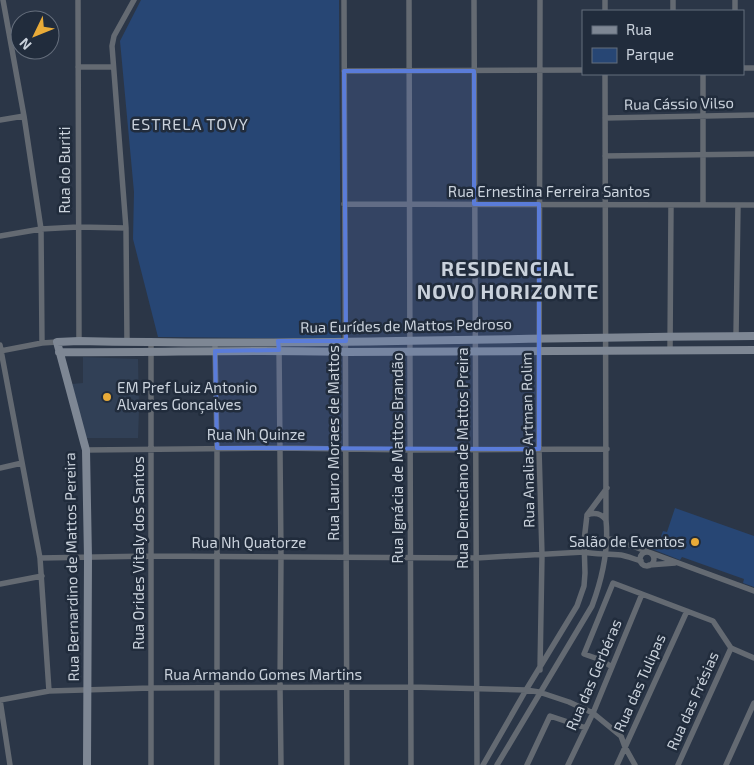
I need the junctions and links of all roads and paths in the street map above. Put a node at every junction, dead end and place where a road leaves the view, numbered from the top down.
1 (78, 0) edge
2 (134, 0) edge
3 (344, 0) edge
4 (409, 0) edge
5 (474, 0) edge
6 (540, 0) edge
7 (2, 2) edge
8 (78, 67) junction
9 (114, 67) junction
10 (540, 70) junction
11 (582, 70) edge
12 (344, 71) junction
13 (409, 71) junction
14 (474, 71) junction
15 (605, 75) edge
16 (703, 75) edge
17 (703, 115) junction
18 (754, 115) edge
19 (24, 116) junction
20 (605, 118) junction
21 (0, 120) edge
22 (703, 154) junction
23 (754, 154) edge
24 (605, 156) junction
25 (344, 204) junction
26 (409, 204) junction
27 (474, 204) junction
28 (539, 204) junction
29 (671, 205) junction
30 (703, 205) junction
31 (738, 205) junction
32 (754, 205) edge
33 (606, 206) junction
34 (78, 227) junction
35 (126, 228) junction
36 (41, 229) junction
37 (0, 236) edge
38 (670, 336) junction
39 (736, 336) junction
40 (754, 336) edge
41 (606, 337) junction
42 (540, 338) junction
43 (474, 339) junction
44 (410, 340) junction
45 (79, 341) junction
46 (128, 341) junction
47 (151, 341) junction
48 (215, 341) junction
49 (278, 341) junction
50 (346, 341) junction
51 (57, 342) junction
52 (42, 343) junction
53 (0, 349) edge
54 (279, 350) junction
55 (754, 350) edge
56 (215, 351) junction
57 (606, 351) junction
58 (670, 351) junction
59 (59, 352) junction
60 (346, 352) junction
61 (410, 352) junction
62 (476, 352) junction
63 (539, 352) junction
64 (151, 353) junction
65 (217, 448) junction
66 (280, 448) junction
67 (346, 448) junction
68 (607, 449) junction
69 (86, 450) junction
70 (151, 450) junction
71 (411, 450) junction
72 (476, 450) junction
73 (540, 450) junction
74 (22, 463) junction
75 (0, 468) edge
76 (607, 488) junction
77 (587, 515) junction
78 (606, 520) junction
79 (608, 539) junction
80 (621, 542) junction
81 (584, 552) junction
82 (648, 552) junction
83 (606, 553) junction
84 (618, 554) junction
85 (542, 555) junction
86 (152, 556) junction
87 (216, 556) junction
88 (281, 556) junction
89 (347, 556) junction
90 (411, 557) junction
91 (40, 558) junction
92 (88, 558) junction
93 (476, 558) junction
94 (641, 561) junction
95 (679, 562) junction
96 (648, 565) junction
97 (42, 576) junction
98 (0, 584) edge
99 (754, 591) edge
100 (642, 594) junction
101 (687, 611) junction
102 (730, 648) junction
103 (754, 658) edge
104 (612, 667) junction
105 (540, 670) junction
106 (346, 687) junction
107 (411, 687) junction
108 (151, 688) junction
109 (217, 688) junction
110 (280, 688) junction
111 (477, 688) junction
112 (87, 690) junction
113 (526, 690) junction
114 (49, 691) junction
115 (540, 691) junction
116 (0, 700) edge
117 (754, 703) edge
118 (593, 712) junction
119 (586, 728) junction
120 (625, 747) junction
121 (10, 765) edge
122 (87, 765) edge
123 (151, 765) edge
124 (217, 765) edge
125 (281, 765) edge
126 (347, 765) edge
127 (411, 765) edge
128 (477, 765) edge
129 (483, 765) edge
130 (496, 765) edge
131 (527, 765) edge
132 (568, 765) edge
133 (617, 765) edge
134 (635, 765) edge
135 (678, 765) edge
136 (726, 765) edge

1 - 8 street, Rua do Buriti
2 - 9 street
3 - 12 street, Rua Lauro Moraes de Mattos
4 - 13 street, Rua Ignácia de Mattos Brandão
5 - 14 street, Rua Demeciano de Mattos Preira
6 - 10 street, Rua Analias Artman Rolim
7 - 19 street
8 - 9 street
8 - 34 street, Rua do Buriti
9 - 35 street
10 - 11 street
10 - 14 street
10 - 28 street, Rua Analias Artman Rolim
12 - 13 street
12 - 25 street, Rua Lauro Moraes de Mattos
13 - 14 street
13 - 26 street, Rua Ignácia de Mattos Brandão
14 - 27 street, Rua Demeciano de Mattos Preira
15 - 20 street
16 - 17 street
17 - 18 street, Rua Cássio Vilso
17 - 20 street, Rua Cássio Vilso
17 - 22 street
19 - 21 street
19 - 36 street
20 - 24 street
22 - 23 street
22 - 24 street
22 - 30 street
24 - 33 street
25 - 26 street, Rua Ernestina Ferreira Santos
25 - 50 street, Rua Lauro Moraes de Mattos
26 - 27 street, Rua Ernestina Ferreira Santos
26 - 44 street, Rua Ignácia de Mattos Brandão
27 - 28 street, Rua Ernestina Ferreira Santos
27 - 43 street, Rua Demeciano de Mattos Preira
28 - 33 street, Rua Ernestina Ferreira Santos
28 - 42 street, Rua Analias Artman Rolim
29 - 30 street, Rua Ernestina Ferreira Santos
29 - 33 street, Rua Ernestina Ferreira Santos
29 - 38 street
30 - 31 street, Rua Ernestina Ferreira Santos
31 - 32 street, Rua Ernestina Ferreira Santos
31 - 39 street
33 - 41 street
34 - 35 street
34 - 36 street
34 - 45 street, Rua do Buriti
35 - 46 street
36 - 37 street
36 - 52 street
38 - 39 street, Rua Eurídes de Mattos Pedroso
38 - 41 street, Rua Eurídes de Mattos Pedroso
38 - 58 street
39 - 40 street, Rua Eurídes de Mattos Pedroso
41 - 42 street, Rua Eurídes de Mattos Pedroso
41 - 57 street
42 - 43 street, Rua Eurídes de Mattos Pedroso
42 - 63 street, Rua Analias Artman Rolim
43 - 44 street, Rua Eurídes de Mattos Pedroso
43 - 62 street, Rua Demeciano de Mattos Preira
44 - 50 street, Rua Eurídes de Mattos Pedroso
44 - 61 street, Rua Ignácia de Mattos Brandão
45 - 46 street, Rua Eurídes de Mattos Pedroso
45 - 51 street, Rua Eurídes de Mattos Pedroso
46 - 47 street, Rua Eurídes de Mattos Pedroso
47 - 48 street, Rua Eurídes de Mattos Pedroso
47 - 64 street, Rua Orides Vitaly dos Santos
48 - 49 street, Rua Eurídes de Mattos Pedroso
48 - 56 street
49 - 50 street, Rua Eurídes de Mattos Pedroso
49 - 54 street
50 - 60 street, Rua Lauro Moraes de Mattos
51 - 52 street
51 - 59 street, Rua Bernardino de Mattos Pereira
52 - 53 street
53 - 74 street
54 - 56 street, Rua Eurídes de Mattos Pedroso
54 - 60 street, Rua Eurídes de Mattos Pedroso
54 - 66 street
55 - 58 street, Rua Eurídes de Mattos Pedroso
56 - 64 street, Rua Eurídes de Mattos Pedroso
56 - 65 street
57 - 58 street, Rua Eurídes de Mattos Pedroso
57 - 63 street, Rua Eurídes de Mattos Pedroso
57 - 68 street
59 - 64 street, Rua Eurídes de Mattos Pedroso
59 - 69 street, Rua Bernardino de Mattos Pereira
60 - 61 street, Rua Eurídes de Mattos Pedroso
60 - 67 street, Rua Lauro Moraes de Mattos
61 - 62 street, Rua Eurídes de Mattos Pedroso
61 - 71 street, Rua Ignácia de Mattos Brandão
62 - 63 street, Rua Eurídes de Mattos Pedroso
62 - 72 street, Rua Demeciano de Mattos Preira
63 - 73 street, Rua Analias Artman Rolim
64 - 70 street, Rua Orides Vitaly dos Santos
65 - 66 street, Rua Nh Quinze
65 - 70 street, Rua Nh Quinze
65 - 87 street
66 - 67 street, Rua Nh Quinze
66 - 88 street
67 - 71 street, Rua Nh Quinze
67 - 89 street, Rua Lauro Moraes de Mattos
68 - 73 street, Rua Nh Quinze
68 - 76 street
69 - 70 street, Rua Nh Quinze
69 - 92 street, Rua Bernardino de Mattos Pereira
70 - 86 street, Rua Orides Vitaly dos Santos
71 - 72 street, Rua Nh Quinze
71 - 90 street, Rua Ignácia de Mattos Brandão
72 - 73 street, Rua Nh Quinze
72 - 93 street, Rua Demeciano de Mattos Preira
73 - 85 street, Rua Analias Artman Rolim
74 - 75 street
74 - 91 street
76 - 77 street
76 - 78 street
77 - 78 street
77 - 81 street
78 - 79 street
79 - 80 street
79 - 83 street
80 - 82 street
80 - 84 street
81 - 83 street, Rua Nh Quatorze
81 - 85 street, Rua Nh Quatorze
81 - 105 street
82 - 94 street
82 - 95 street
82 - 96 street
83 - 84 street, Rua Nh Quatorze
83 - 115 street
84 - 94 street, Rua Nh Quatorze
85 - 93 street, Rua Nh Quatorze
85 - 105 street, Rua Analias Artman Rolim
86 - 87 street, Rua Nh Quatorze
86 - 92 street, Rua Nh Quatorze
86 - 108 street, Rua Orides Vitaly dos Santos
87 - 88 street, Rua Nh Quatorze
87 - 109 street
88 - 89 street, Rua Nh Quatorze
88 - 110 street
89 - 90 street, Rua Nh Quatorze
89 - 106 street, Rua Lauro Moraes de Mattos
90 - 93 street, Rua Nh Quatorze
90 - 107 street, Rua Ignácia de Mattos Brandão
91 - 92 street, Rua Nh Quatorze
91 - 97 street
92 - 112 street, Rua Bernardino de Mattos Pereira
93 - 111 street, Rua Demeciano de Mattos Preira
94 - 96 street
95 - 96 street
95 - 99 street
97 - 98 street
97 - 114 street
100 - 101 street
100 - 104 street, Rua das Gerbéras
100 - 104 street
101 - 102 street
101 - 120 street, Rua das Tulipas
102 - 103 street
102 - 135 street, Rua das Frésias
104 - 118 street, Rua das Gerbéras
105 - 113 street
106 - 107 street, Rua Armando Gomes Martins
106 - 110 street, Rua Armando Gomes Martins
106 - 126 street, Rua Lauro Moraes de Mattos
107 - 111 street, Rua Armando Gomes Martins
107 - 127 street, Rua Ignácia de Mattos Brandão
108 - 109 street, Rua Armando Gomes Martins
108 - 112 street, Rua Armando Gomes Martins
108 - 123 street, Rua Orides Vitaly dos Santos
109 - 110 street, Rua Armando Gomes Martins
109 - 124 street
110 - 125 street
111 - 113 street, Rua Armando Gomes Martins
111 - 128 street, Rua Demeciano de Mattos Preira
112 - 114 street, Rua Armando Gomes Martins
112 - 122 street, Rua Bernardino de Mattos Pereira
113 - 115 street, Rua Armando Gomes Martins
113 - 129 street
114 - 116 street, Rua Armando Gomes Martins
115 - 118 street, Rua Armando Gomes Martins
115 - 130 street
116 - 121 street
117 - 136 street
118 - 119 street, Rua das Gerbéras
118 - 120 street, Rua Armando Gomes Martins
119 - 131 street
119 - 132 street, Rua das Gerbéras
120 - 133 street, Rua das Tulipas
120 - 134 street, Rua Armando Gomes Martins

